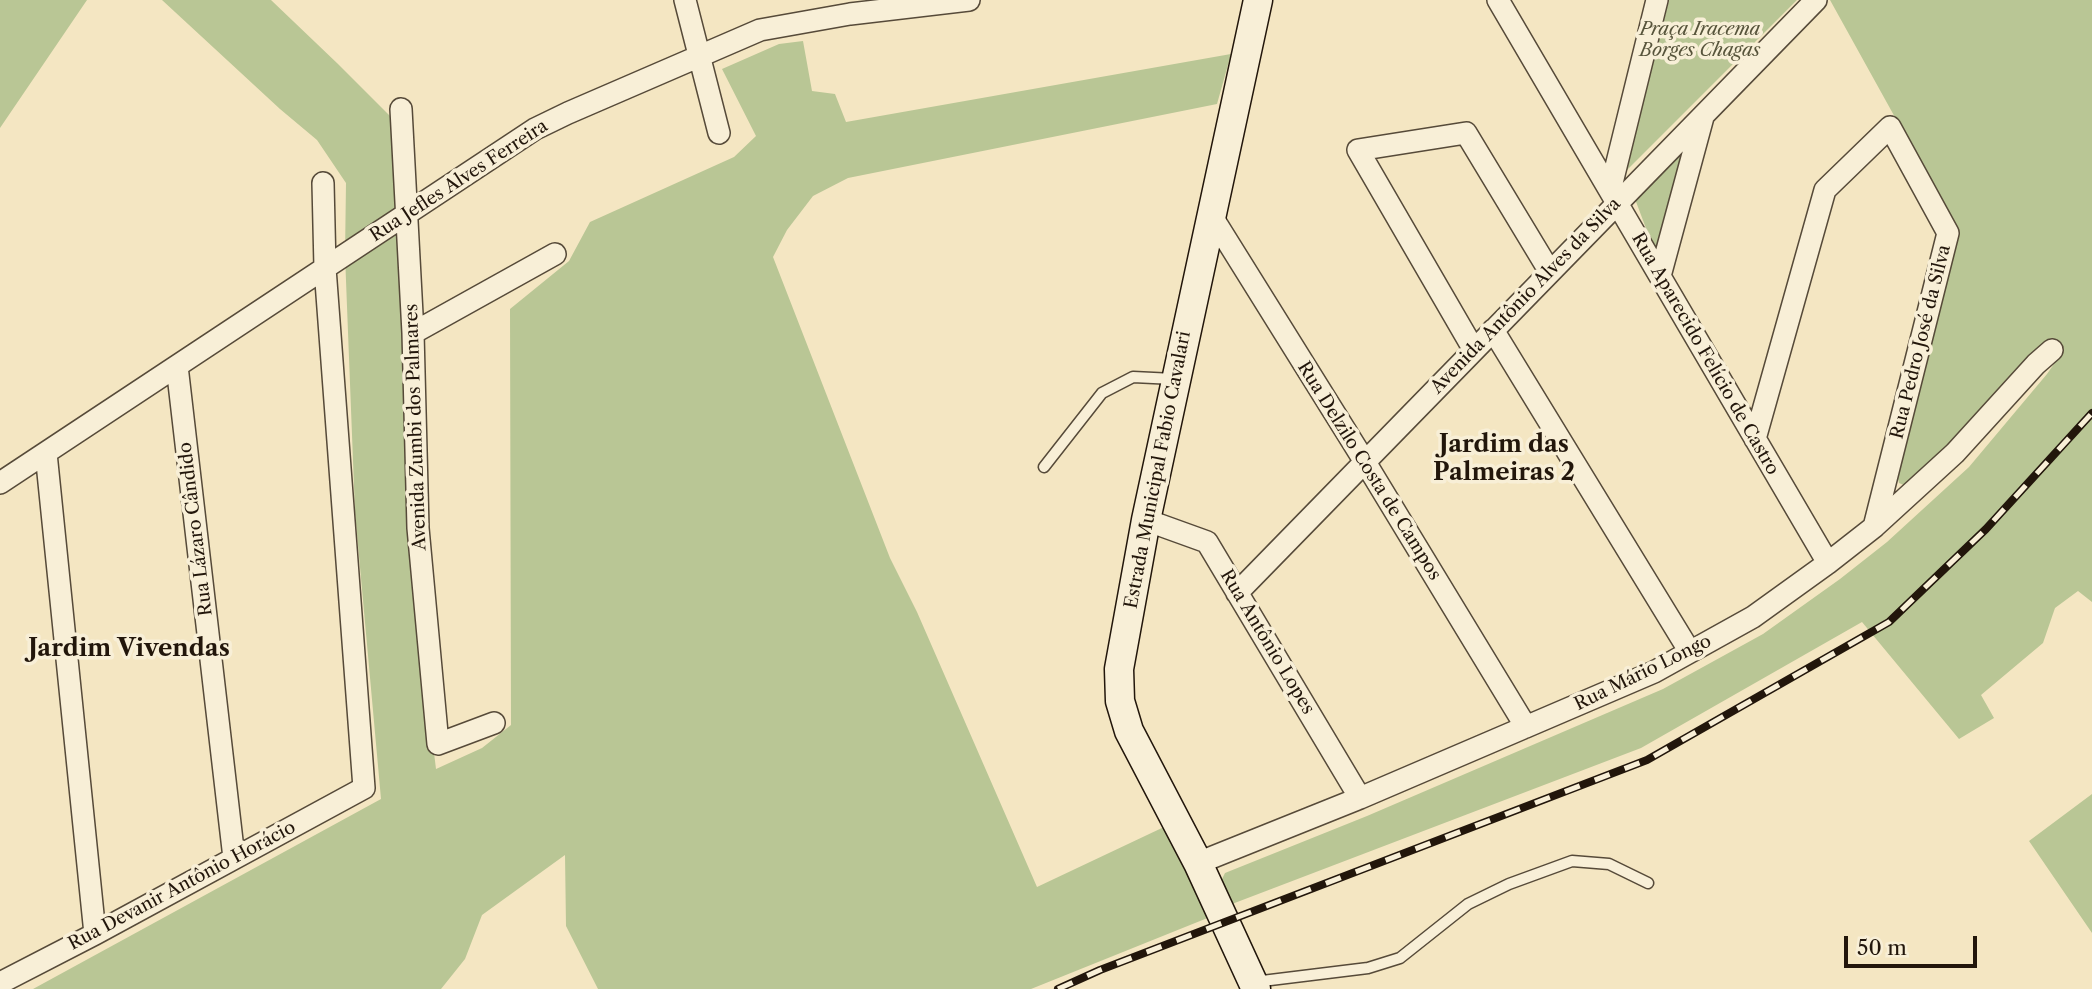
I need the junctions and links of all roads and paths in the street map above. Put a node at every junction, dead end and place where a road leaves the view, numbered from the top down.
1 (685, 0) edge
2 (969, 0) edge
3 (1258, 0) edge
4 (1498, 0) edge
5 (1518, 0) edge
6 (1657, 0) edge
7 (1816, 0) edge
8 (848, 7) edge
9 (1511, 22) junction
10 (699, 55) junction
11 (401, 109) dead end
12 (1703, 115) junction
13 (719, 133) dead end
14 (323, 183) dead end
15 (1613, 197) junction
16 (407, 214) junction
17 (1211, 215) junction
18 (555, 254) dead end
19 (325, 268) junction
20 (1550, 272) junction
21 (1660, 276) junction
22 (1493, 330) junction
23 (413, 333) junction
24 (1474, 350) junction
25 (2052, 350) dead end
26 (177, 366) junction
27 (1176, 379) junction
28 (1755, 439) junction
29 (46, 453) junction
30 (1365, 461) junction
31 (1044, 467) dead end
32 (0, 483) edge
33 (1146, 520) junction
34 (1874, 527) junction
35 (1828, 563) junction
36 (1237, 593) junction
37 (1690, 652) junction
38 (494, 723) dead end
39 (1526, 727) junction
40 (1360, 798) junction
41 (234, 858) junction
42 (1198, 863) junction
43 (1648, 883) dead end
44 (95, 934) junction
45 (0, 983) edge
46 (1249, 987) edge

1 - 10 street
2 - 8 street, Rua Jefles Alves Ferreira
3 - 17 street, Estrada Municipal Fabio Cavalari
4 - 9 street, Rua Aparecido Felício de Castro
5 - 9 street
6 - 15 street
7 - 12 street, Avenida Antônio Alves da Silva
8 - 10 street, Rua Jefles Alves Ferreira
9 - 15 street, Rua Aparecido Felício de Castro
10 - 13 street
10 - 16 street, Rua Jefles Alves Ferreira
11 - 16 street, Avenida Zumbi dos Palmares
12 - 15 street, Avenida Antônio Alves da Silva
12 - 21 street
14 - 19 street
15 - 20 street, Avenida Antônio Alves da Silva
15 - 21 street, Rua Aparecido Felício de Castro
16 - 19 street, Rua Jefles Alves Ferreira
16 - 23 street, Avenida Zumbi dos Palmares
17 - 27 street, Estrada Municipal Fabio Cavalari
17 - 30 street, Rua Delzilo Costa de Campos
18 - 23 street
19 - 26 street, Rua Jefles Alves Ferreira
19 - 41 street, Rua Devanir Antônio Horácio
20 - 22 street, Avenida Antônio Alves da Silva
20 - 24 street
21 - 28 street, Rua Aparecido Felício de Castro
22 - 24 street, Avenida Antônio Alves da Silva
22 - 37 street
23 - 38 street, Avenida Zumbi dos Palmares
24 - 30 street, Avenida Antônio Alves da Silva
25 - 34 street, Rua Mário Longo
26 - 29 street, Rua Jefles Alves Ferreira
26 - 41 street, Rua Lázaro Cândido
27 - 31 lane
27 - 33 street, Estrada Municipal Fabio Cavalari
28 - 34 street, Rua Pedro José da Silva
28 - 35 street, Rua Aparecido Felício de Castro
29 - 32 street, Rua Jefles Alves Ferreira
29 - 44 street
30 - 36 street, Avenida Antônio Alves da Silva
30 - 39 street, Rua Delzilo Costa de Campos
33 - 36 street, Rua Antônio Lopes
33 - 42 street, Estrada Municipal Fabio Cavalari
34 - 35 street, Rua Mário Longo
35 - 37 street, Rua Mário Longo
36 - 40 street, Rua Antônio Lopes
37 - 39 street, Rua Mário Longo
39 - 40 street, Rua Mário Longo
40 - 42 street, Rua Mário Longo
41 - 44 street, Rua Devanir Antônio Horácio
42 - 46 street, Estrada Municipal Fabio Cavalari
43 - 46 lane
44 - 45 street, Rua Devanir Antônio Horácio

